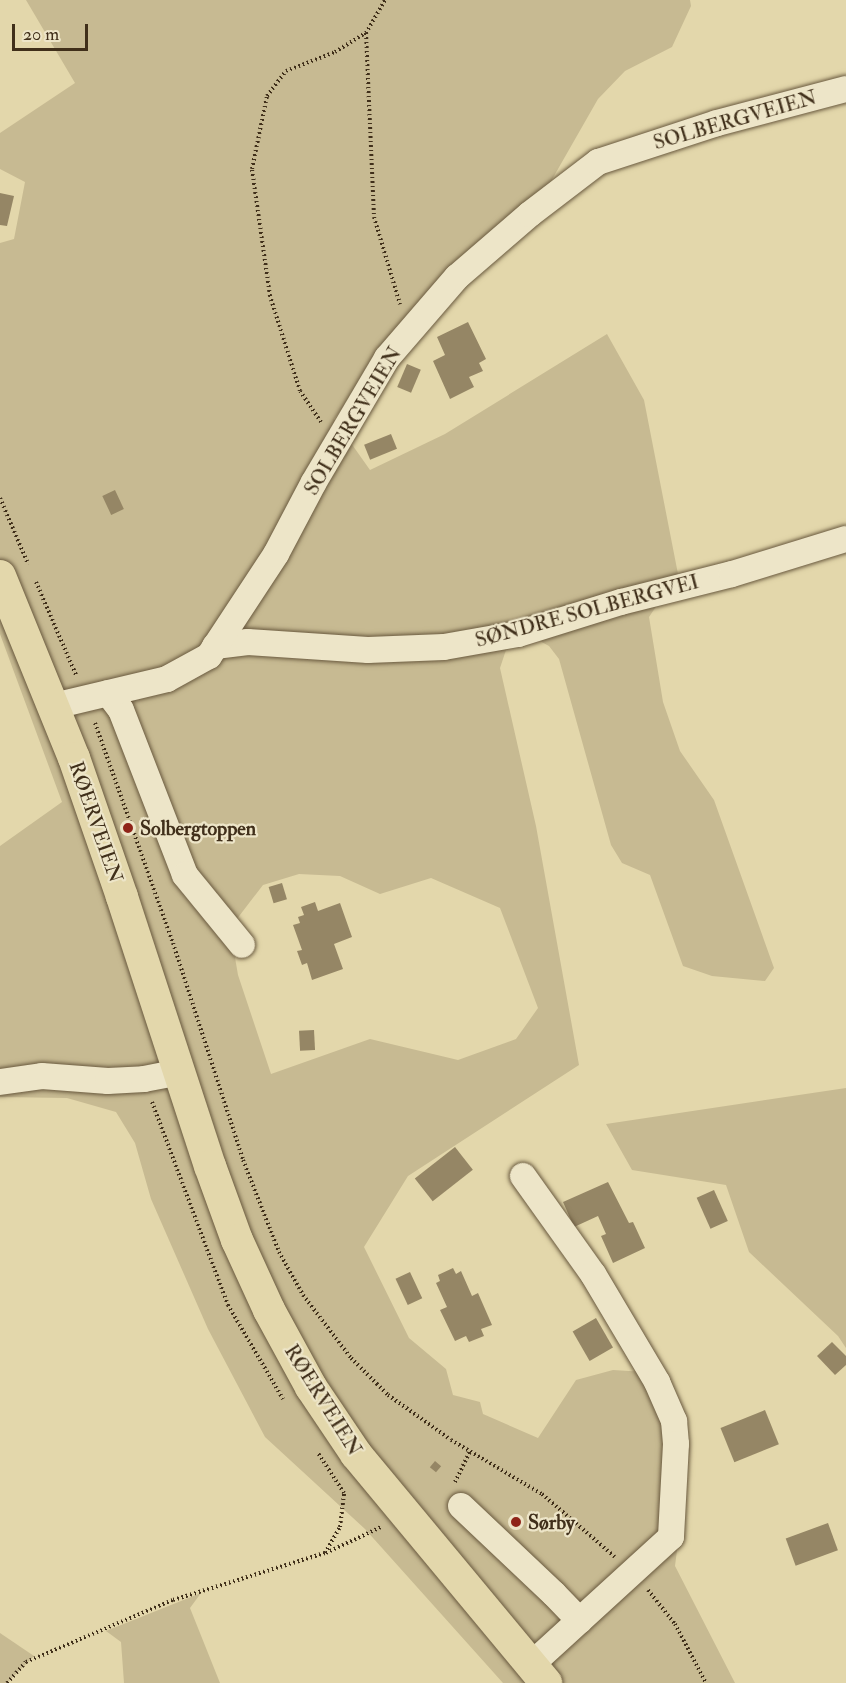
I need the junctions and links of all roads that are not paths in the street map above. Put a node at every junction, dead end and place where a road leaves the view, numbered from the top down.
1 (846, 89) edge
2 (846, 539) edge
3 (0, 576) edge
4 (215, 646) junction
5 (97, 696) junction
6 (54, 706) junction
7 (242, 945) dead end
8 (179, 1072) junction
9 (0, 1082) edge
10 (522, 1176) dead end
11 (460, 1506) dead end
12 (580, 1621) junction
13 (538, 1674) edge

1 - 4 street, SOLBERGVEIEN
2 - 4 street, SØNDRE SOLBERGVEI
3 - 6 main road, RØERVEIEN
4 - 5 street, SOLBERGVEIEN
5 - 6 street, SOLBERGVEIEN
5 - 7 street
6 - 8 main road, RØERVEIEN
8 - 9 street
8 - 13 main road, RØERVEIEN
10 - 12 street
11 - 12 street
12 - 13 street

